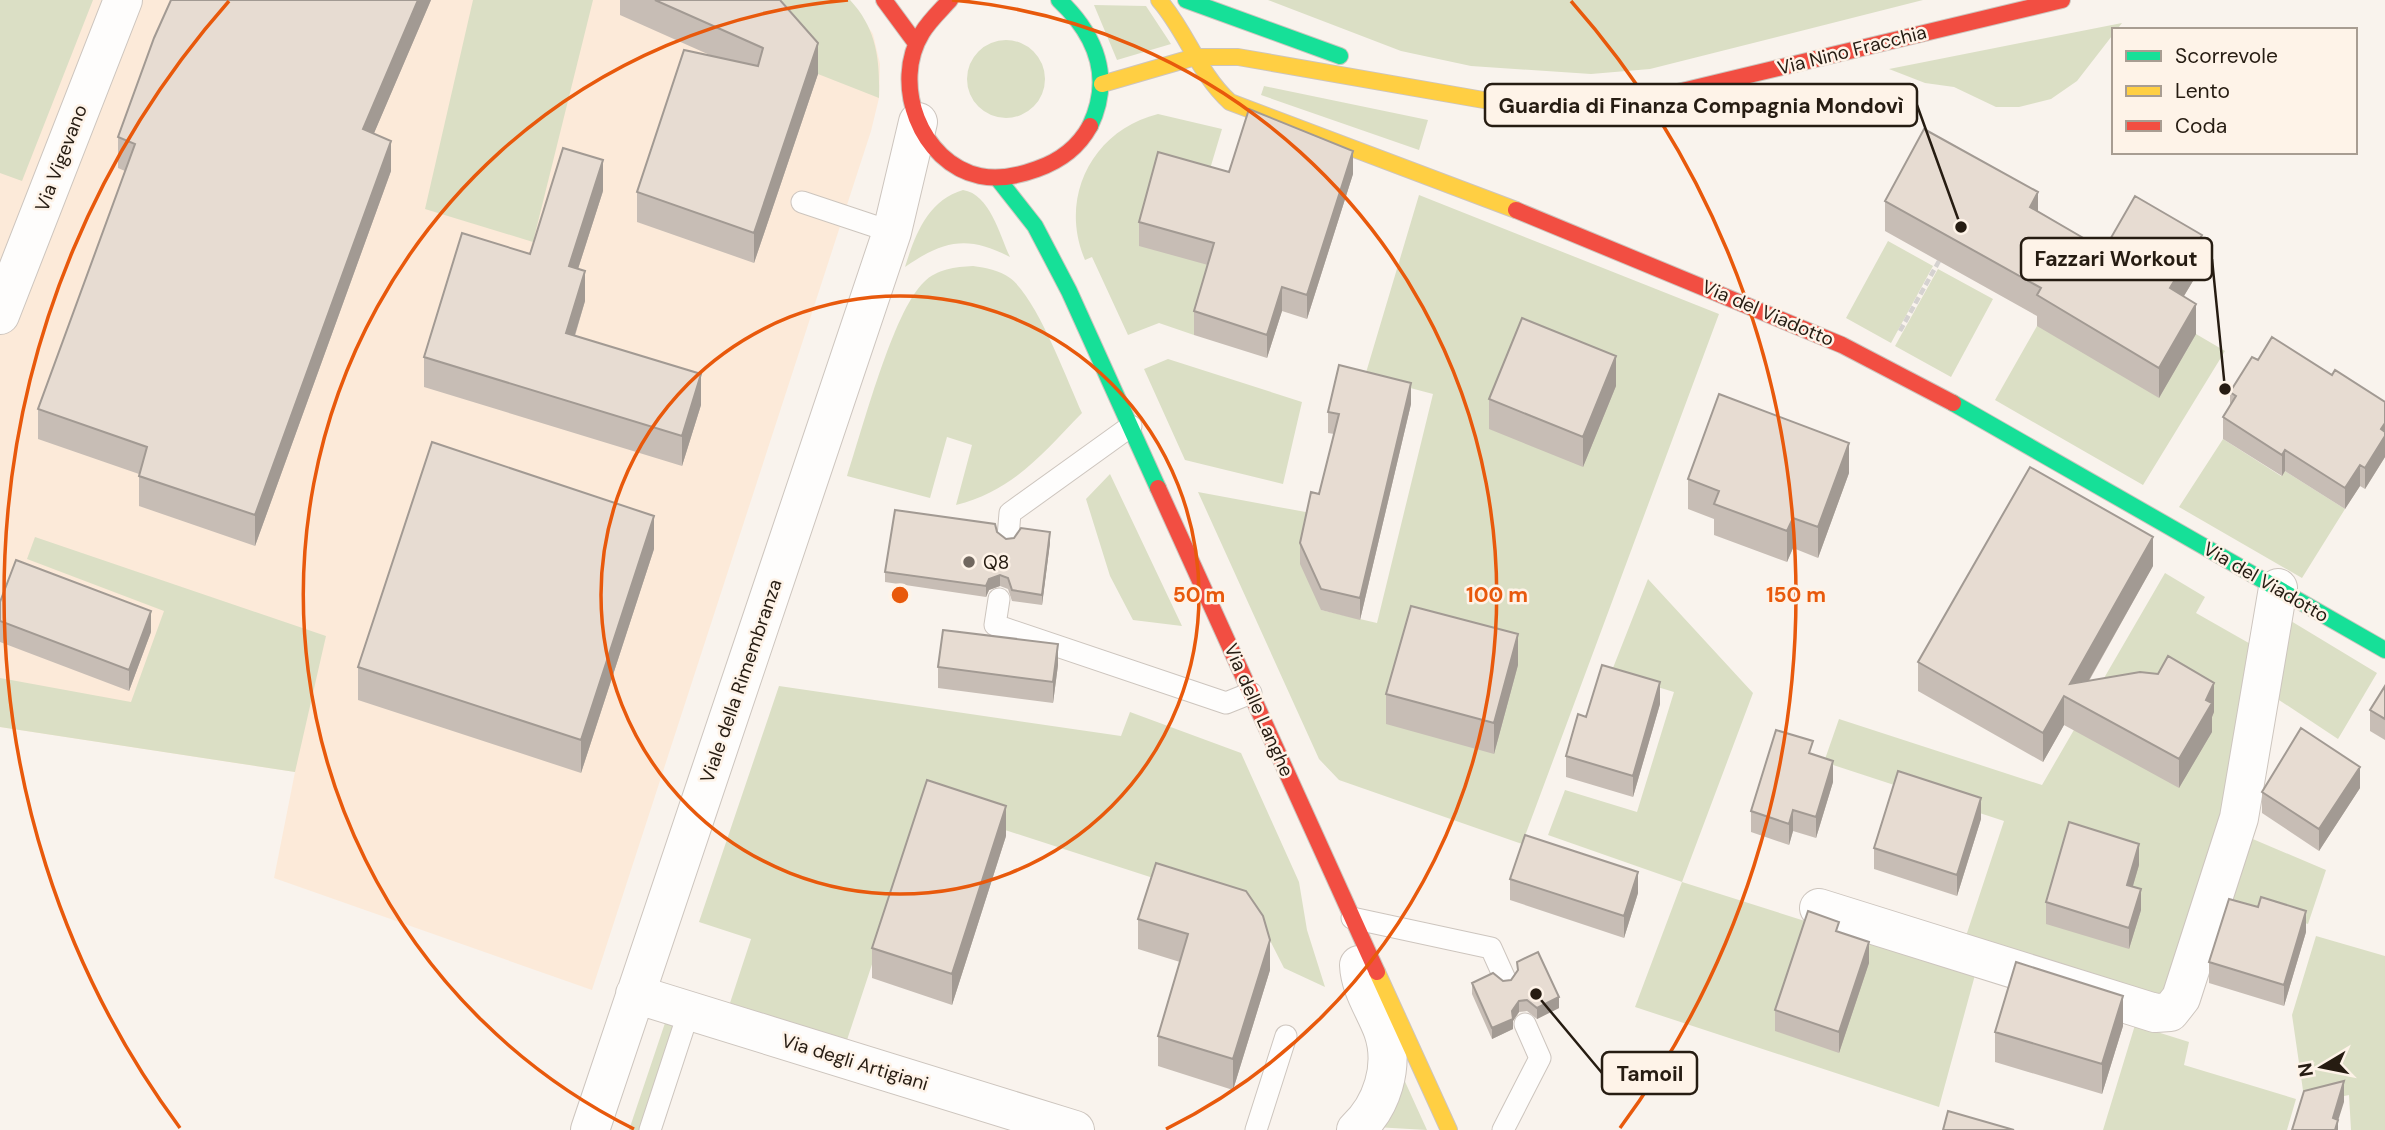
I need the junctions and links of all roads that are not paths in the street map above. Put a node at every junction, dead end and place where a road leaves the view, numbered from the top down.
1 (122, 0) edge
2 (884, 0) edge
3 (950, 0) edge
4 (1059, 0) edge
5 (1159, 0) edge
6 (1186, 0) edge
7 (2062, 0) edge
8 (915, 42) junction
9 (1195, 57) junction
10 (1102, 84) junction
11 (1434, 91) junction
12 (918, 122) junction
13 (1055, 163) junction
14 (959, 167) junction
15 (998, 179) junction
16 (1050, 181) dead end
17 (802, 202) dead end
18 (1052, 223) dead end
19 (892, 232) junction
20 (1069, 291) junction
21 (0, 315) edge
22 (1131, 426) junction
23 (1007, 537) edge
24 (2278, 588) junction
25 (999, 599) dead end
26 (2385, 650) edge
27 (1251, 692) junction
28 (1819, 908) dead end
29 (1357, 928) junction
30 (1505, 979) edge
31 (635, 994) junction
32 (690, 1011) junction
33 (1525, 1024) dead end
34 (1286, 1036) dead end
35 (590, 1130) edge
36 (650, 1130) edge
37 (1075, 1130) edge
38 (1256, 1130) edge
39 (1356, 1130) edge
40 (1449, 1130) edge
41 (1503, 1130) edge

1 - 21 street, Via Vigevano
2 - 8 street
3 - 8 street
4 - 10 street
5 - 9 street, Via del Viadotto
6 - 11 street, Via Nino Fracchia
7 - 11 street, Via Nino Fracchia
8 - 12 street
9 - 10 street, Via Nino Fracchia
9 - 11 street, Via Nino Fracchia
9 - 24 street, Via del Viadotto
10 - 13 street
12 - 14 street
12 - 19 street
13 - 15 street
13 - 16 street
14 - 15 street
14 - 19 street
15 - 20 street, Via delle Langhe
17 - 19 lane
18 - 20 street, Via delle Langhe
19 - 31 street, Viale della Rimembranza
20 - 22 street, Via delle Langhe
22 - 23 lane
22 - 27 street, Via delle Langhe
24 - 26 street, Via del Viadotto
24 - 28 street
25 - 27 lane
27 - 29 street, Via delle Langhe
29 - 30 lane
29 - 39 street
29 - 40 street, Via delle Langhe
31 - 32 street, Via degli Artigiani
31 - 35 street, Viale della Rimembranza
32 - 36 lane
32 - 37 street, Via degli Artigiani
33 - 41 lane
34 - 38 lane

